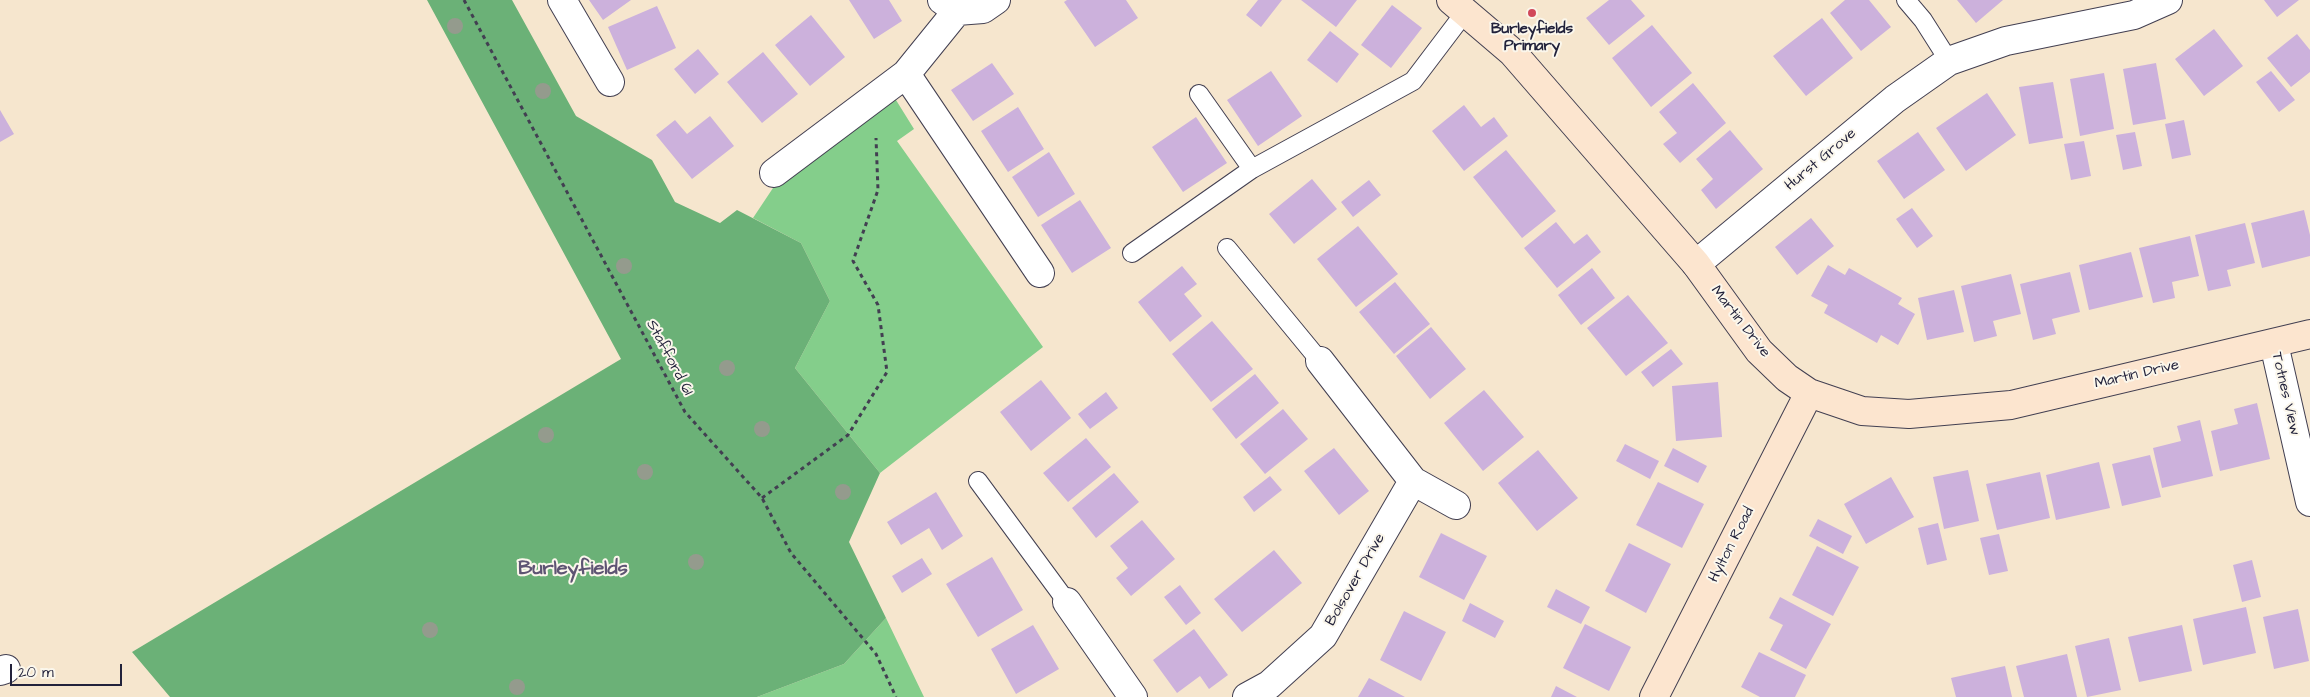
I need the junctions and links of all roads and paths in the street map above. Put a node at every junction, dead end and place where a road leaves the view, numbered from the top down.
1 (464, 0) edge
2 (562, 0) edge
3 (996, 0) edge
4 (1906, 0) edge
5 (2168, 0) edge
6 (1458, 5) edge
7 (950, 6) edge
8 (1949, 61) junction
9 (906, 74) junction
10 (610, 82) dead end
11 (1199, 94) dead end
12 (876, 95) junction
13 (1252, 169) junction
14 (774, 173) dead end
15 (1227, 248) dead end
16 (1132, 253) dead end
17 (1696, 264) junction
18 (1040, 272) dead end
19 (2310, 334) edge
20 (2274, 344) junction
21 (1320, 361) joint
22 (1809, 393) junction
23 (978, 481) dead end
24 (1414, 481) junction
25 (762, 498) junction
26 (2310, 502) edge
27 (1456, 505) dead end
28 (1067, 602) joint
29 (896, 697) edge
30 (1133, 697) edge
31 (1247, 697) edge
32 (1654, 697) edge

1 - 25 path, Stafford 61
2 - 10 street
3 - 7 street
4 - 8 lane
5 - 8 street, Hurst Grove
6 - 13 lane
6 - 17 street, Martin Drive
7 - 9 street
8 - 17 street, Hurst Grove
9 - 12 street
9 - 18 street
11 - 13 lane
12 - 14 street
12 - 25 path
13 - 16 lane
15 - 21 lane
17 - 22 street, Martin Drive
19 - 20 street, Martin Drive
20 - 22 street, Martin Drive
20 - 26 street, Totnes View
21 - 24 street
22 - 32 street, Hylton Road
23 - 28 lane
24 - 27 street
24 - 31 street, Bolsover Drive
25 - 29 path, Stafford 61
28 - 30 street

